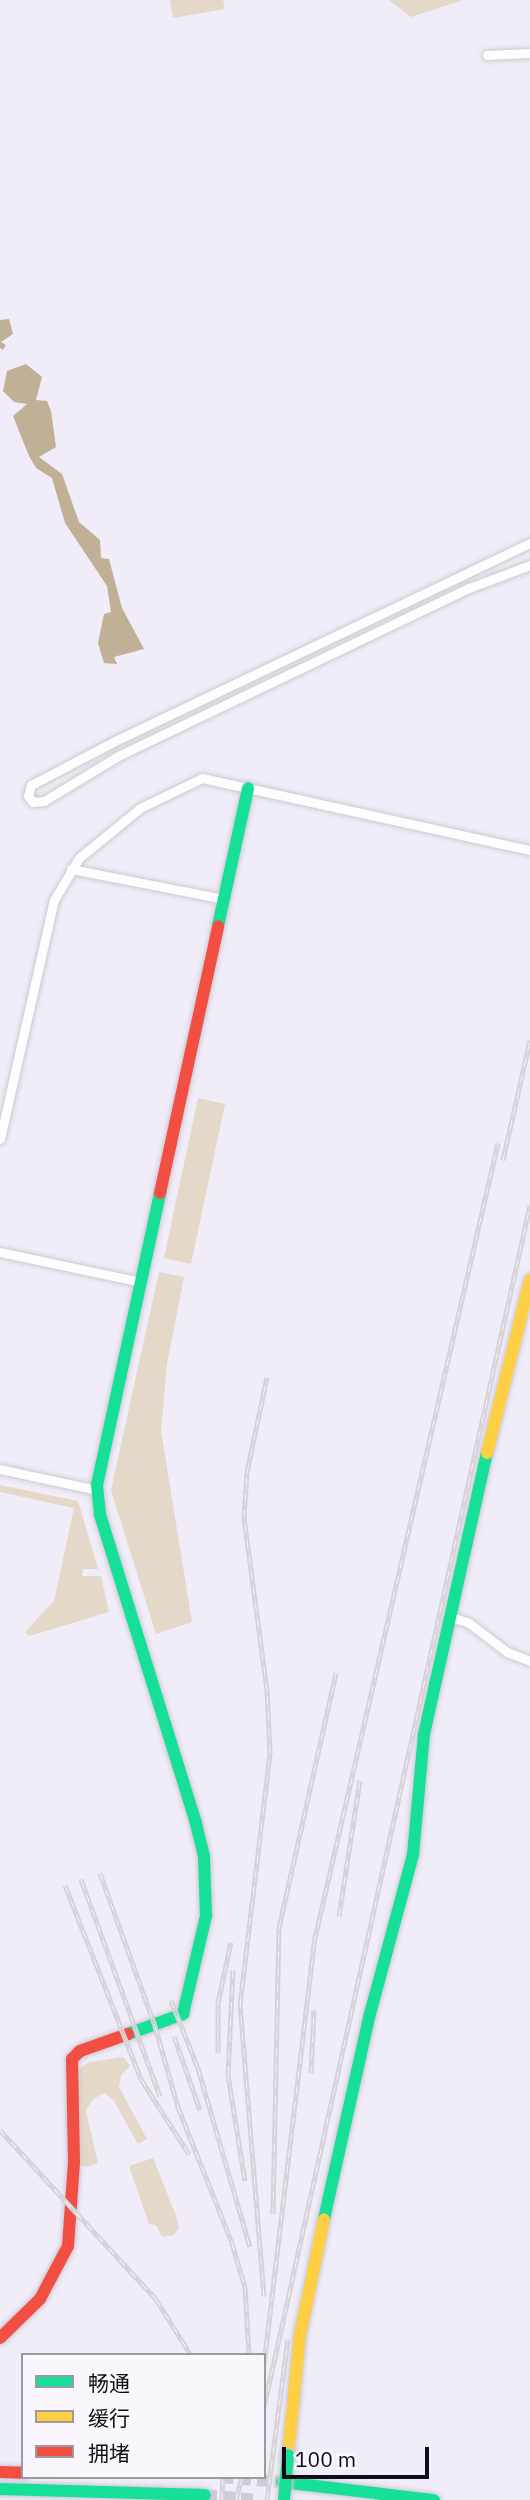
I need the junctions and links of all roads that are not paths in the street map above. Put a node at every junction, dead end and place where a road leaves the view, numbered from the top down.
1 (530, 53) edge
2 (487, 55) dead end
3 (530, 543) edge
4 (530, 565) edge
5 (248, 788) junction
6 (530, 850) edge
7 (71, 869) junction
8 (224, 899) junction
9 (0, 1139) edge
10 (0, 1252) edge
11 (530, 1280) edge
12 (141, 1282) junction
13 (0, 1469) edge
14 (97, 1490) junction
15 (448, 1616) junction
16 (530, 1661) edge
17 (0, 2338) edge
18 (0, 2472) edge
19 (21, 2473) edge
20 (282, 2482) tunnel mouth
21 (0, 2489) edge
22 (205, 2495) dead end
23 (284, 2500) edge
24 (434, 2500) edge

1 - 2 street
3 - 4 street
5 - 6 street
5 - 7 street
5 - 8 street
7 - 8 street
7 - 9 street
8 - 12 street
10 - 12 street
11 - 15 street
12 - 14 street
13 - 14 street
14 - 17 street
15 - 16 street
15 - 23 street, bridge
18 - 19 street
20 - 24 street
21 - 22 street

